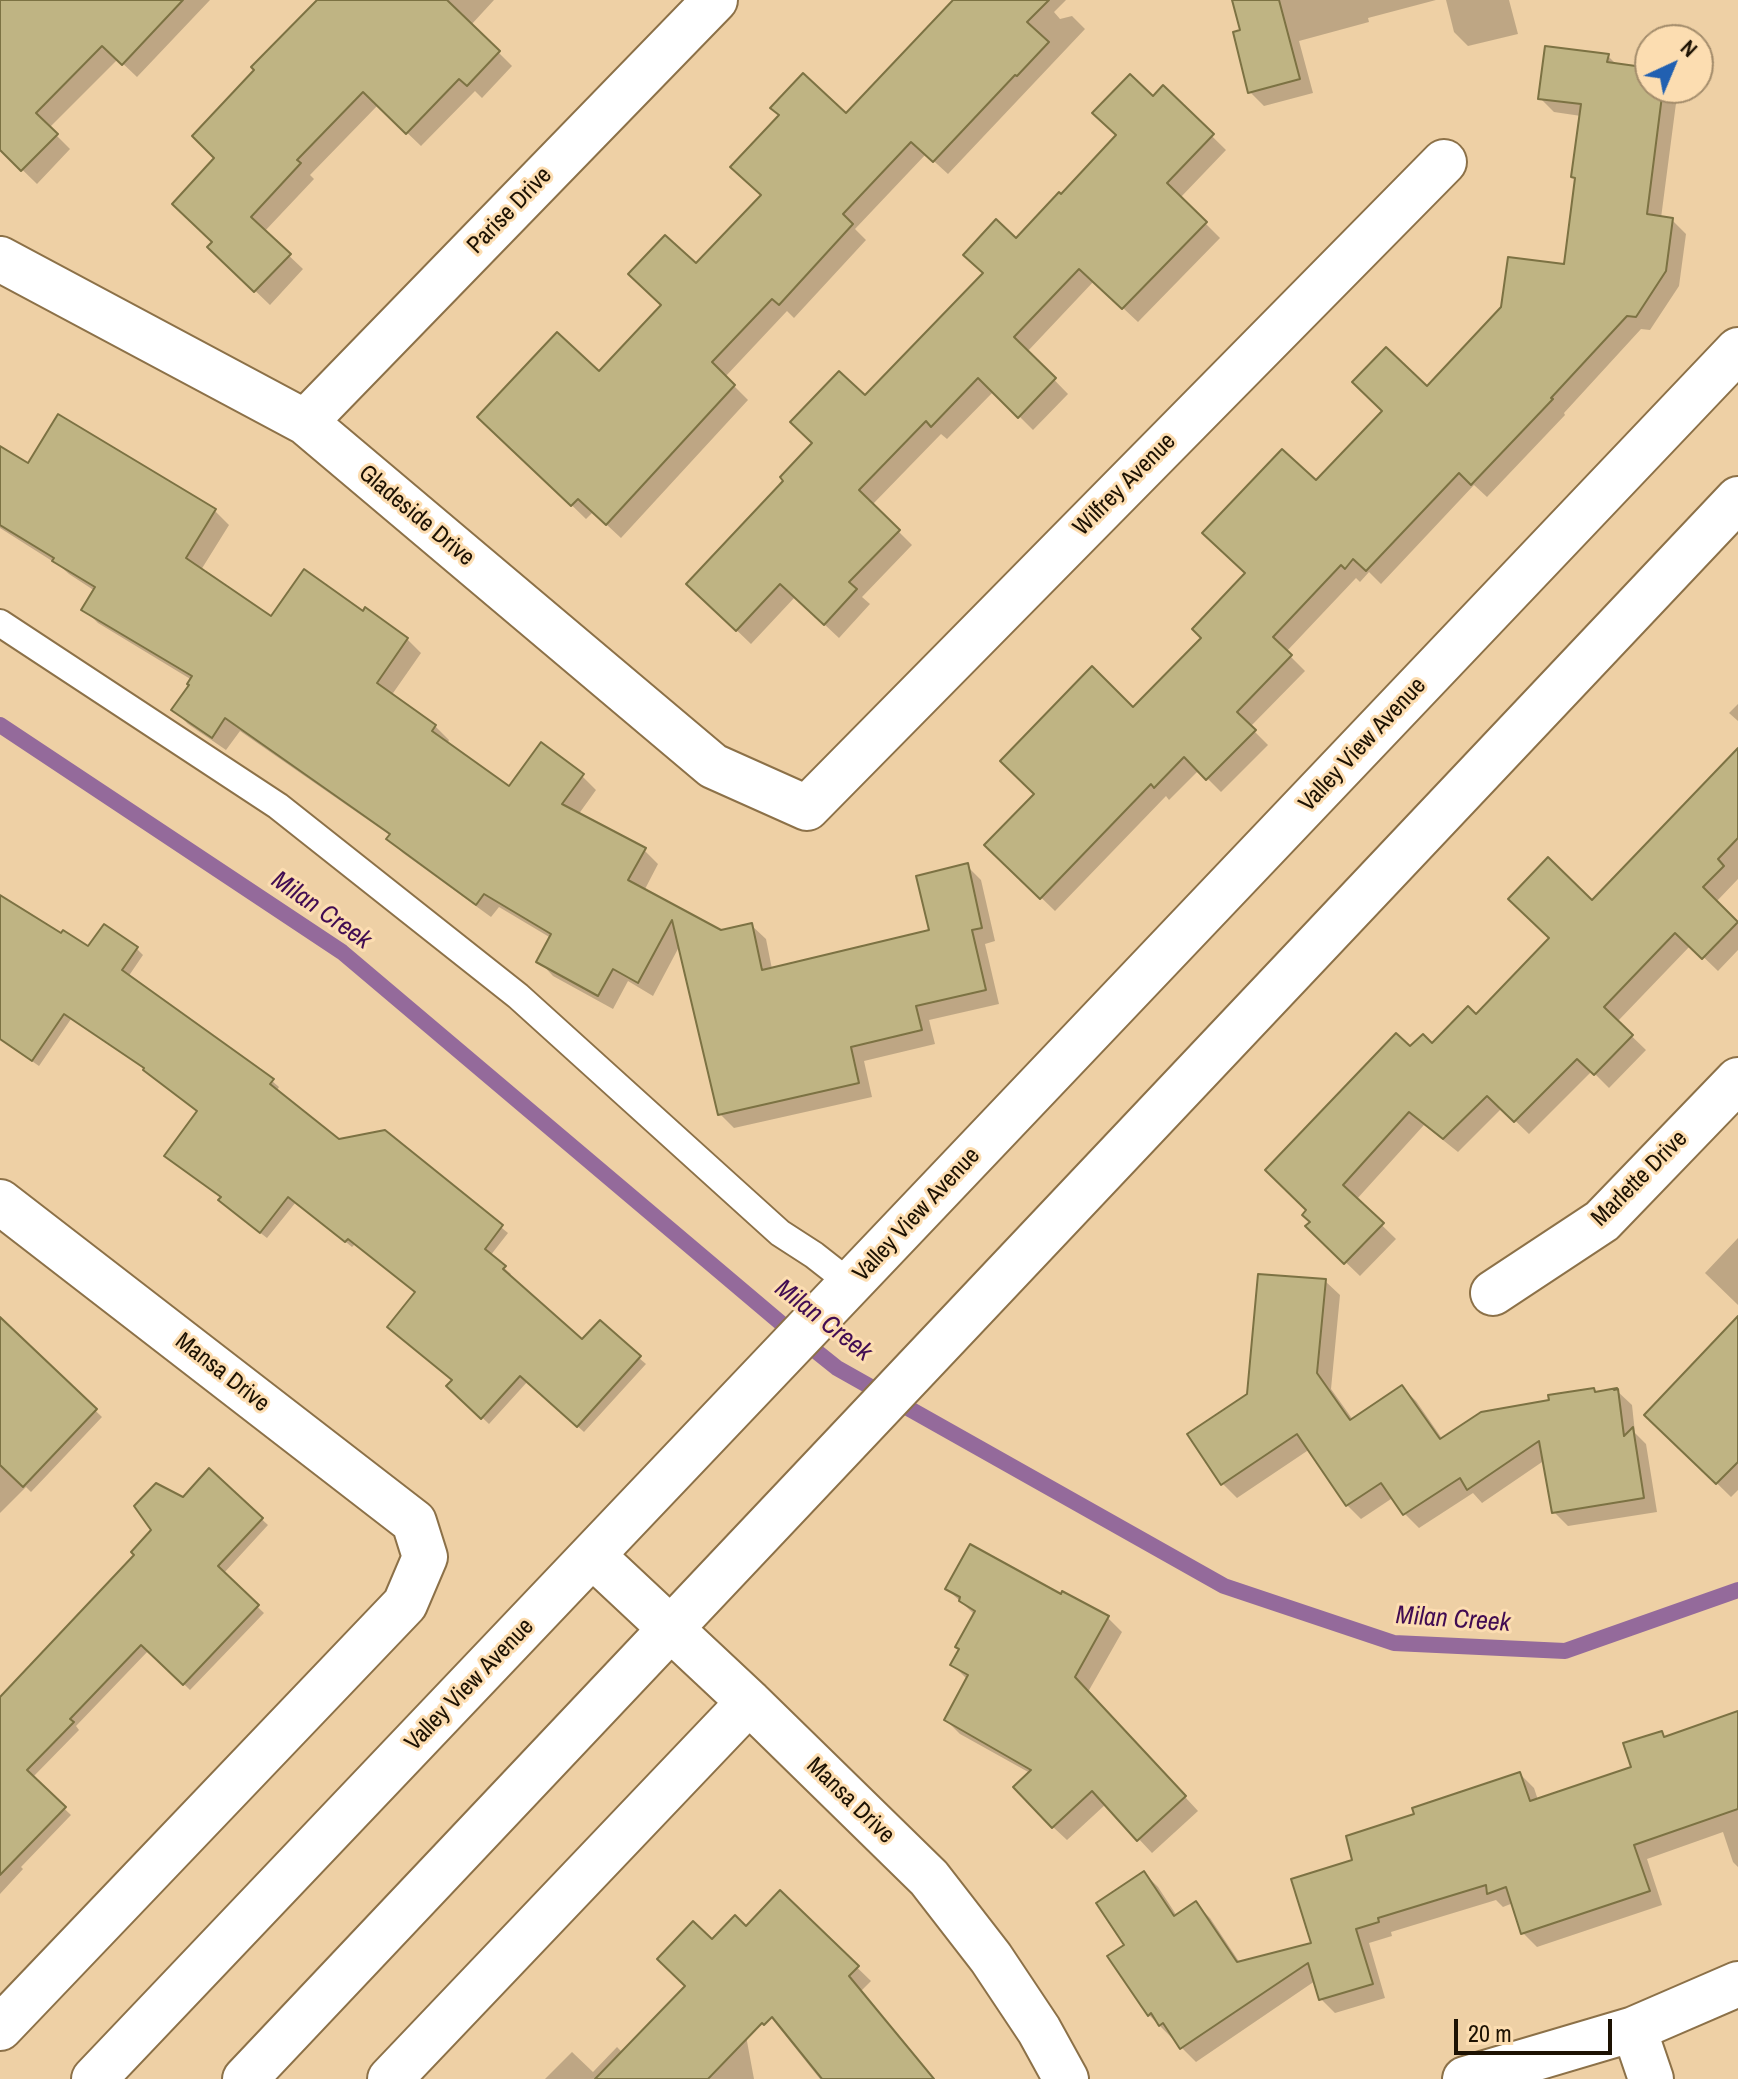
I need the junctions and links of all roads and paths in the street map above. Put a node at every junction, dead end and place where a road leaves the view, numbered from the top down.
1 (715, 0) edge
2 (1444, 162) dead end
3 (0, 259) edge
4 (1738, 350) edge
5 (305, 422) junction
6 (1738, 499) edge
7 (0, 623) edge
8 (807, 808) joint
9 (1738, 1080) edge
10 (0, 1202) edge
11 (851, 1284) junction
12 (1493, 1293) dead end
13 (593, 1556) junction
14 (671, 1629) junction
15 (749, 1702) junction
16 (1738, 1984) edge
17 (0, 2028) edge
18 (1634, 2029) junction
19 (94, 2079) edge
20 (245, 2079) edge
21 (390, 2079) edge
22 (1066, 2079) edge
23 (1465, 2079) edge
24 (1651, 2079) edge

1 - 5 street, Parise Drive
2 - 8 street, Wilfrey Avenue
3 - 5 street, Gladeside Drive
4 - 11 street, Valley View Avenue
5 - 8 street, Gladeside Drive
6 - 14 street
7 - 11 lane
9 - 12 street, Marlette Drive
10 - 17 street, Mansa Drive
11 - 13 street, Valley View Avenue
13 - 14 street, Mansa Drive
13 - 19 street, Valley View Avenue
14 - 15 street, Mansa Drive
14 - 20 street
15 - 21 street
15 - 22 street, Mansa Drive
16 - 18 street
18 - 23 street
18 - 24 street

